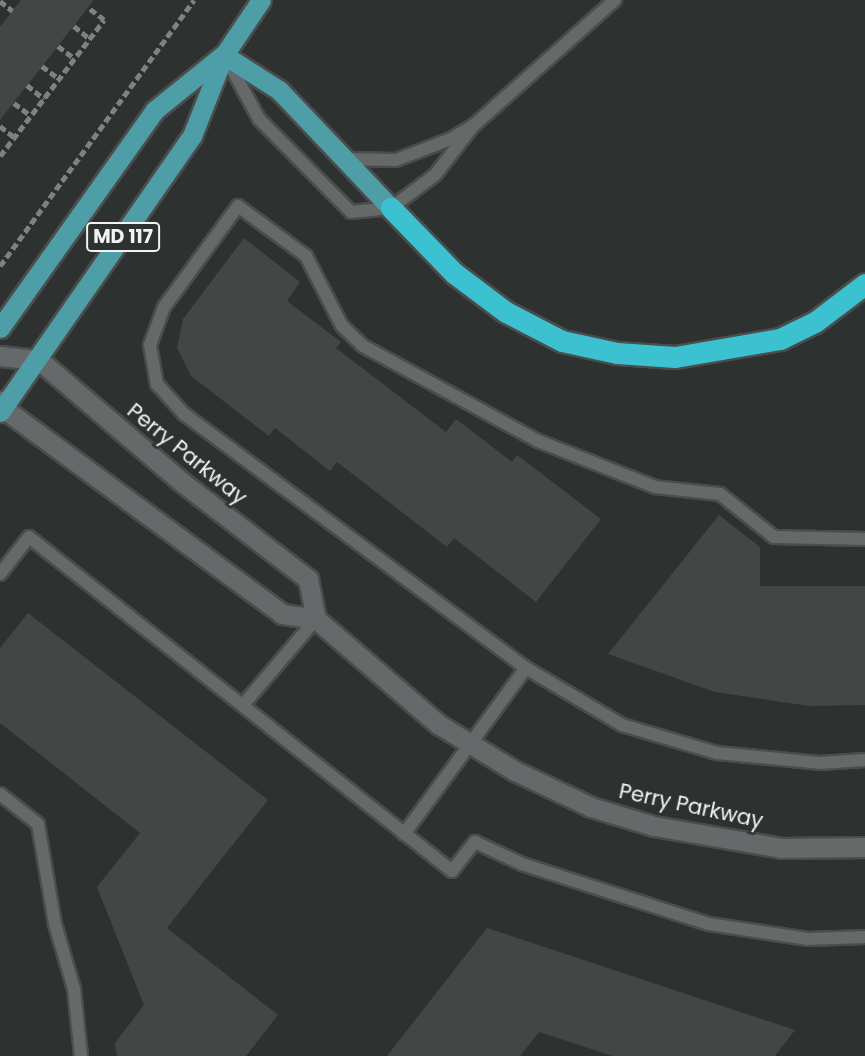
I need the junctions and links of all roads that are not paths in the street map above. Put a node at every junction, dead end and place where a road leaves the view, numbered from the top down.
1 (261, 0) edge
2 (615, 0) edge
3 (224, 55) junction
4 (473, 126) junction
5 (345, 159) junction
6 (391, 208) junction
7 (865, 284) edge
8 (0, 328) edge
9 (0, 356) edge
10 (38, 360) junction
11 (1, 407) edge
12 (865, 539) edge
13 (0, 574) edge
14 (316, 619) junction
15 (527, 668) junction
16 (243, 705) junction
17 (468, 742) junction
18 (865, 760) edge
19 (0, 794) edge
20 (404, 834) junction
21 (865, 847) edge
22 (865, 937) edge
23 (80, 1056) edge

1 - 3 main road, MD 117
2 - 4 lane
3 - 5 main road
3 - 6 lane
3 - 8 main road, MD 117
3 - 10 main road, MD 117
4 - 5 lane
4 - 6 lane
5 - 6 main road
6 - 7 highway
9 - 10 street
10 - 11 main road, MD 117
10 - 14 street, Perry Parkway
11 - 14 street
12 - 15 lane
13 - 16 lane
14 - 16 lane
14 - 17 street, Perry Parkway
15 - 17 lane
15 - 18 lane
16 - 20 lane
17 - 20 lane
17 - 21 street, Perry Parkway
19 - 23 lane
20 - 22 lane

